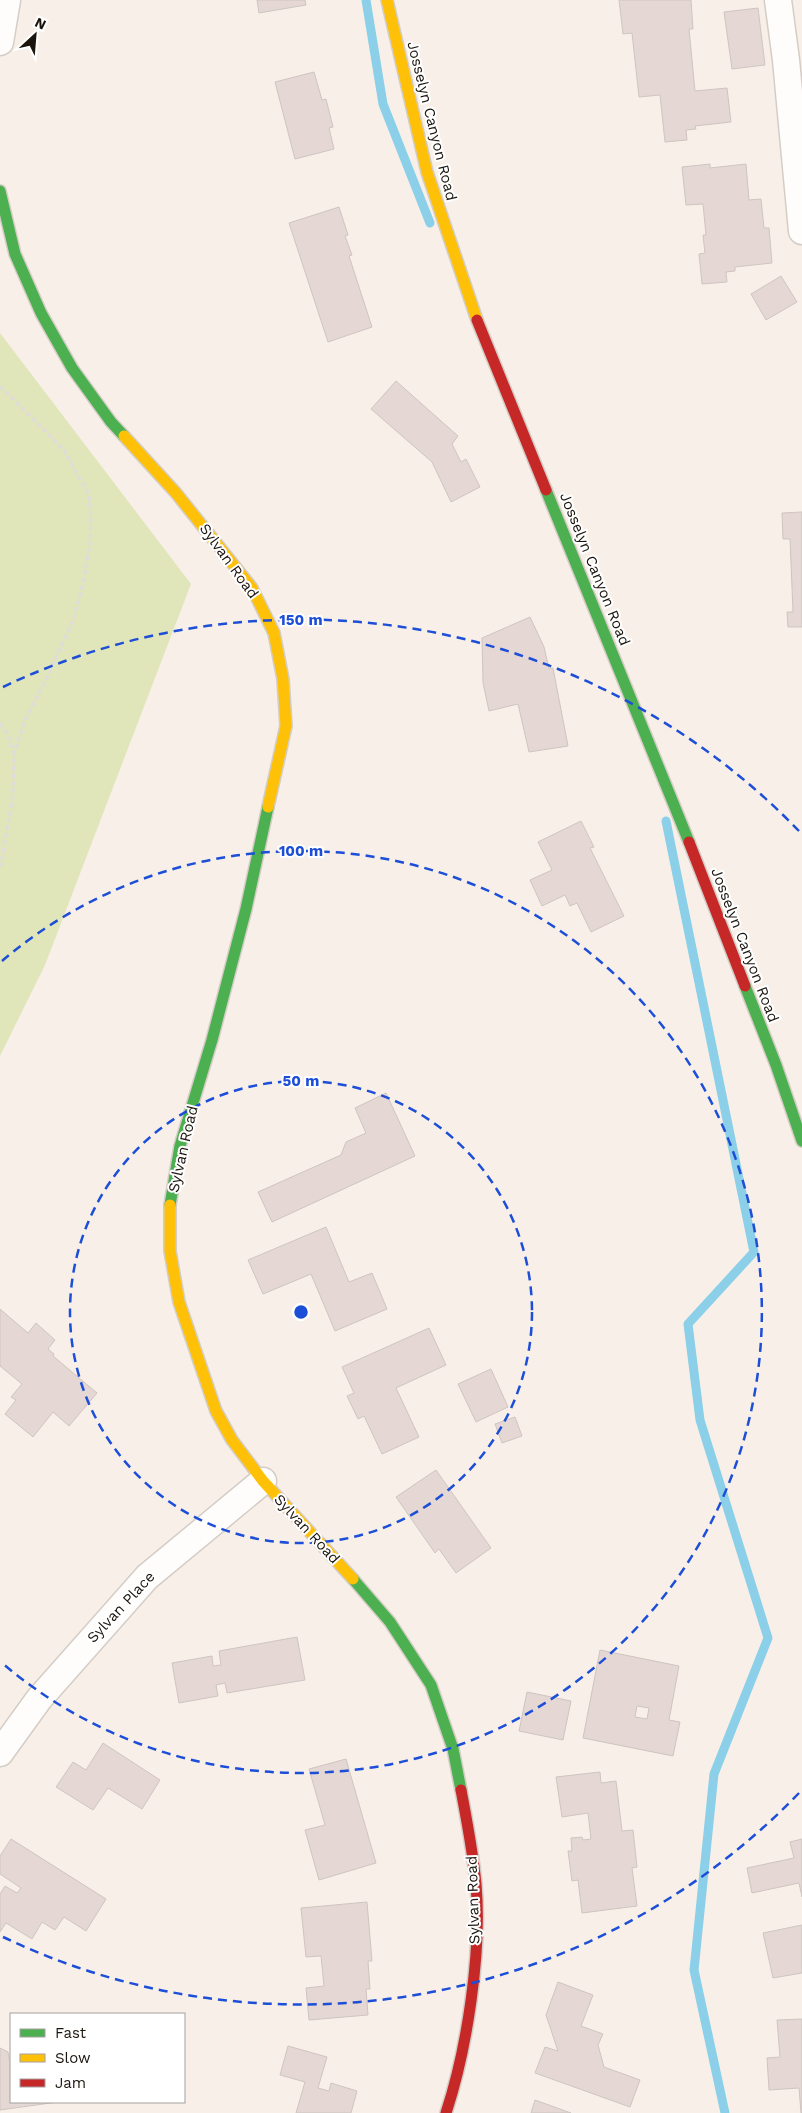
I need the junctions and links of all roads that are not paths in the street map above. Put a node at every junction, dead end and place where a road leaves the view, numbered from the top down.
1 (7, 0) edge
2 (387, 0) edge
3 (778, 0) edge
4 (0, 42) edge
5 (0, 191) edge
6 (802, 231) edge
7 (802, 1141) edge
8 (263, 1481) junction
9 (0, 1754) edge
10 (446, 2113) edge

1 - 4 street
2 - 7 street, Josselyn Canyon Road
3 - 6 street
5 - 8 street, Sylvan Road
8 - 9 street, Sylvan Place
8 - 10 street, Sylvan Road

